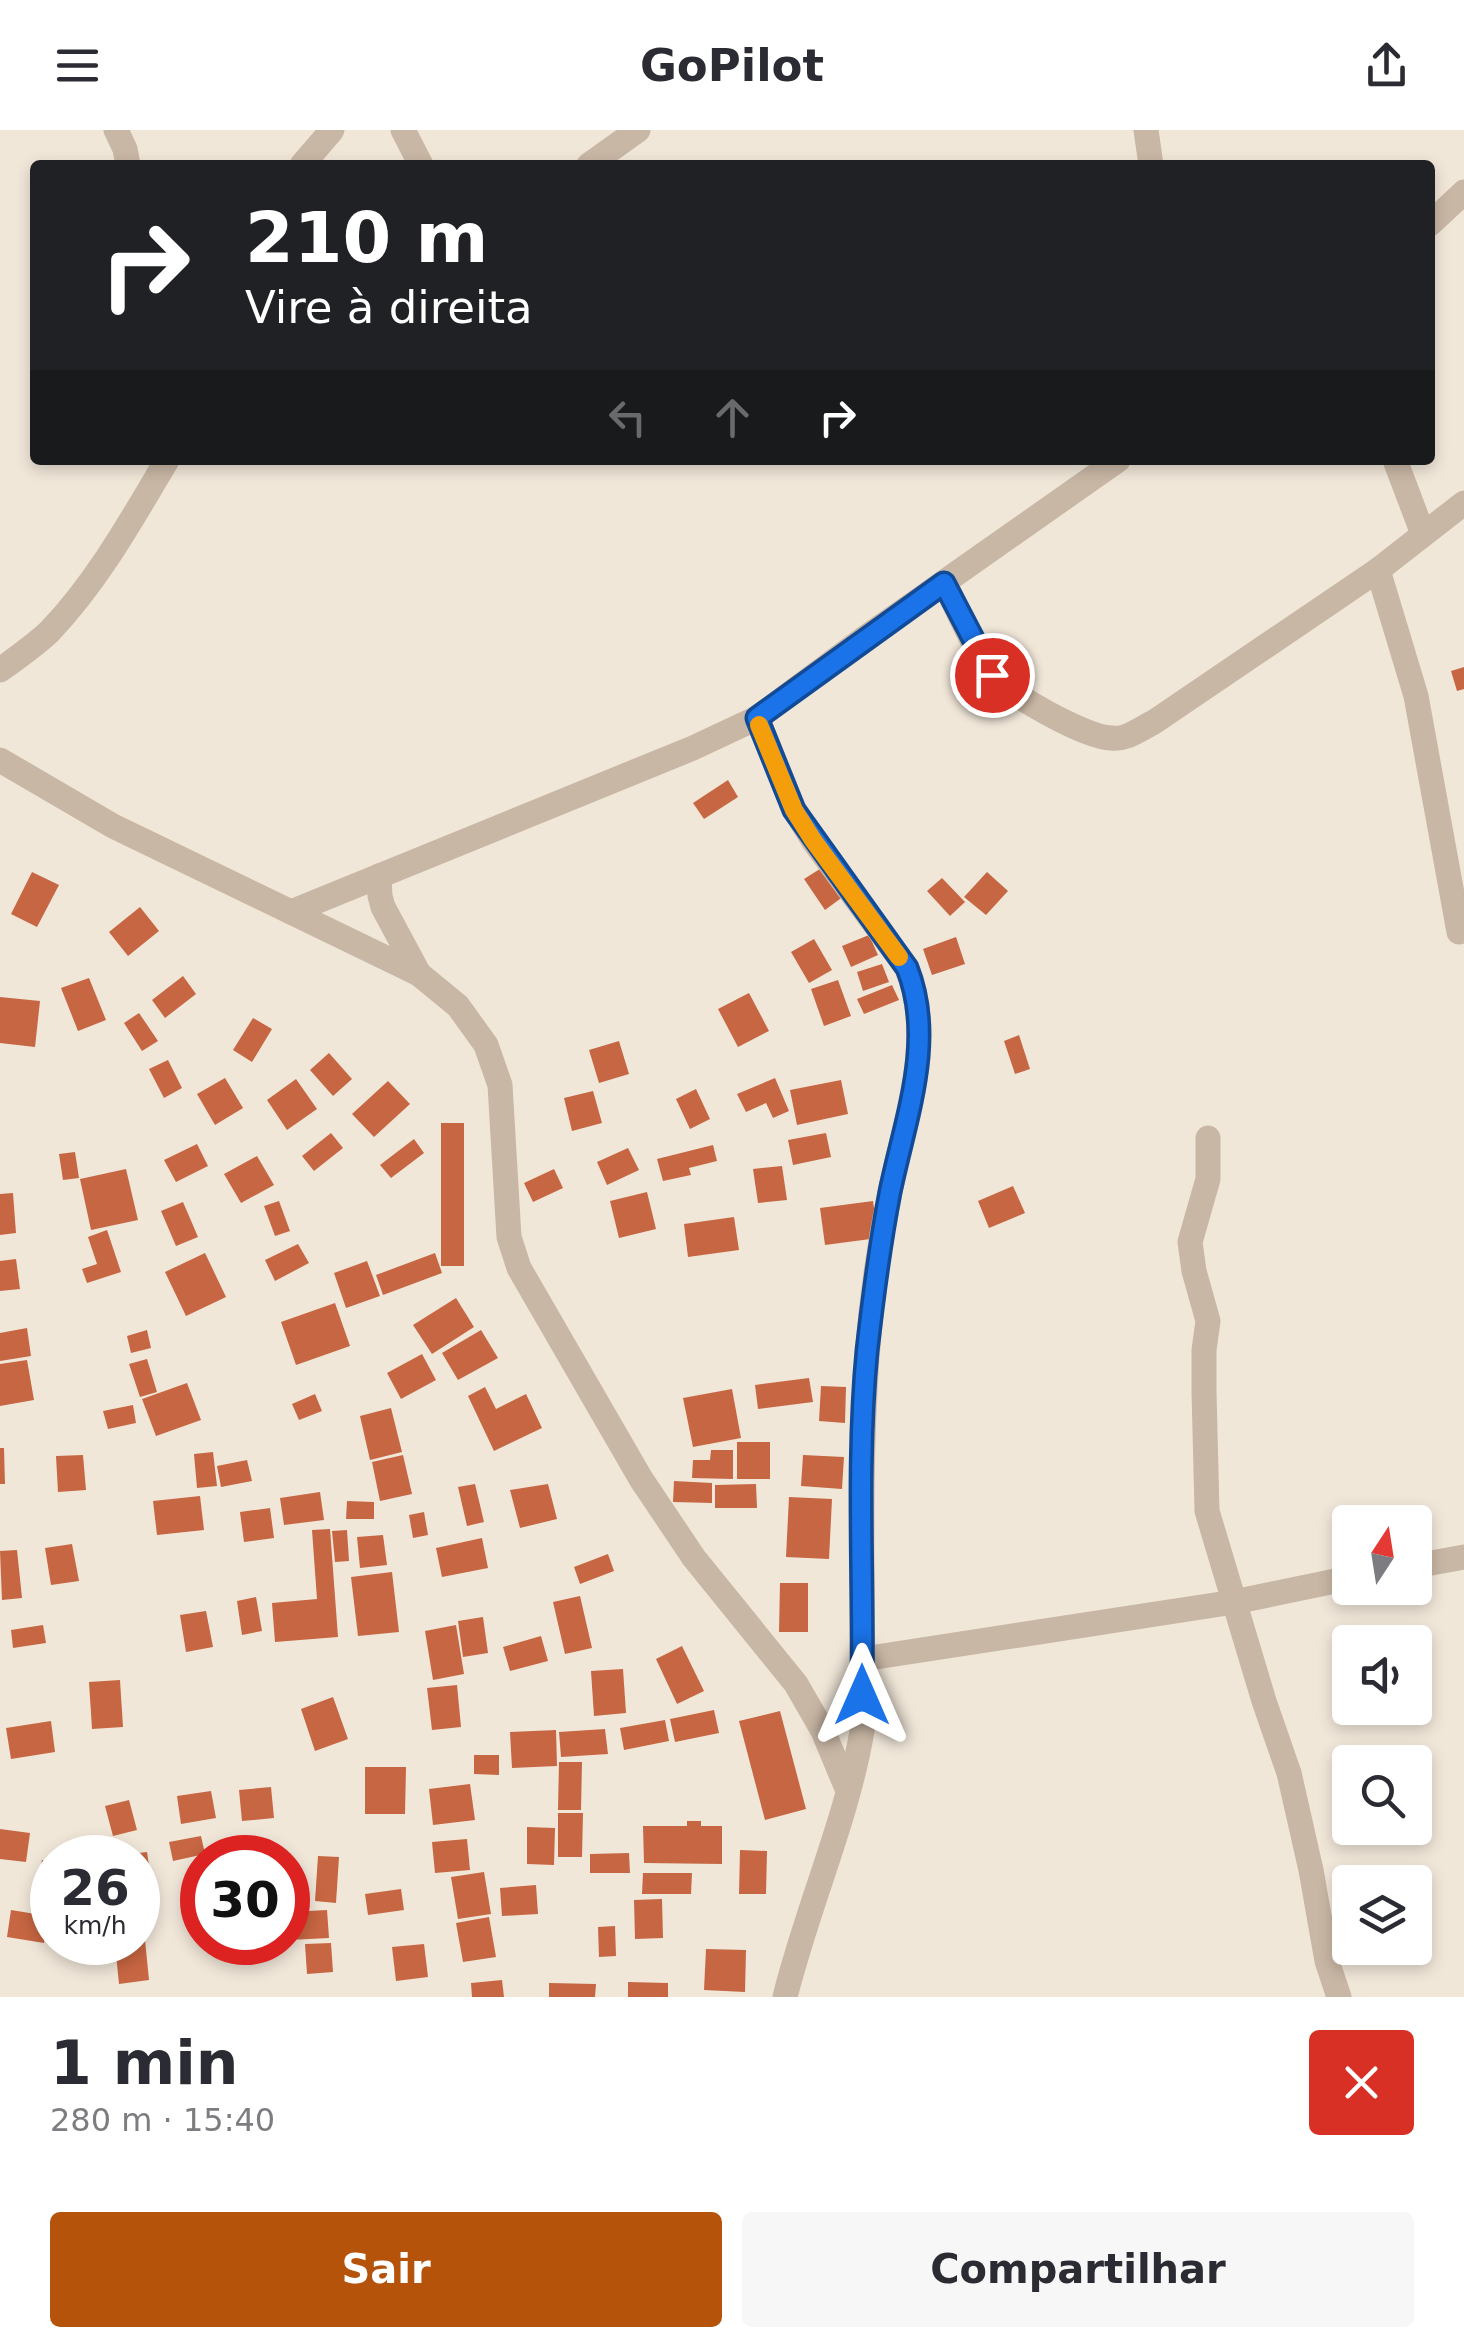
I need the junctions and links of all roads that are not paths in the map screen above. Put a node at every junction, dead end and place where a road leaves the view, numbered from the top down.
1 (116, 130) edge
2 (332, 130) edge
3 (403, 130) edge
4 (638, 130) edge
5 (1146, 130) edge
6 (127, 160) edge
7 (306, 160) edge
8 (418, 160) edge
9 (596, 160) edge
10 (1150, 160) edge
11 (1464, 192) edge
12 (1435, 219) edge
13 (164, 465) edge
14 (1111, 465) edge
15 (1397, 465) edge
16 (1464, 503) edge
17 (1423, 534) junction
18 (1378, 570) junction
19 (944, 583) junction
20 (0, 670) edge
21 (757, 718) junction
22 (0, 760) edge
23 (379, 876) junction
24 (291, 912) junction
25 (1460, 932) dead end
26 (419, 974) junction
27 (1208, 1138) dead end
28 (1464, 1557) edge
29 (1432, 1563) edge
30 (1332, 1582) edge
31 (1234, 1602) junction
32 (863, 1659) junction
33 (848, 1791) junction
34 (785, 1997) edge
35 (1339, 1997) edge

1 - 6 street
2 - 7 street
3 - 8 street
4 - 9 street
5 - 10 street
11 - 12 street
13 - 20 street
14 - 19 street
15 - 17 street
16 - 17 street
17 - 18 street
18 - 19 street
18 - 25 street
19 - 21 street
21 - 23 street
21 - 32 street
22 - 24 street
23 - 24 street
23 - 26 street
24 - 26 street
26 - 33 street
27 - 31 street
28 - 29 street
30 - 31 street
31 - 32 street
31 - 35 street
32 - 33 street
33 - 34 street

